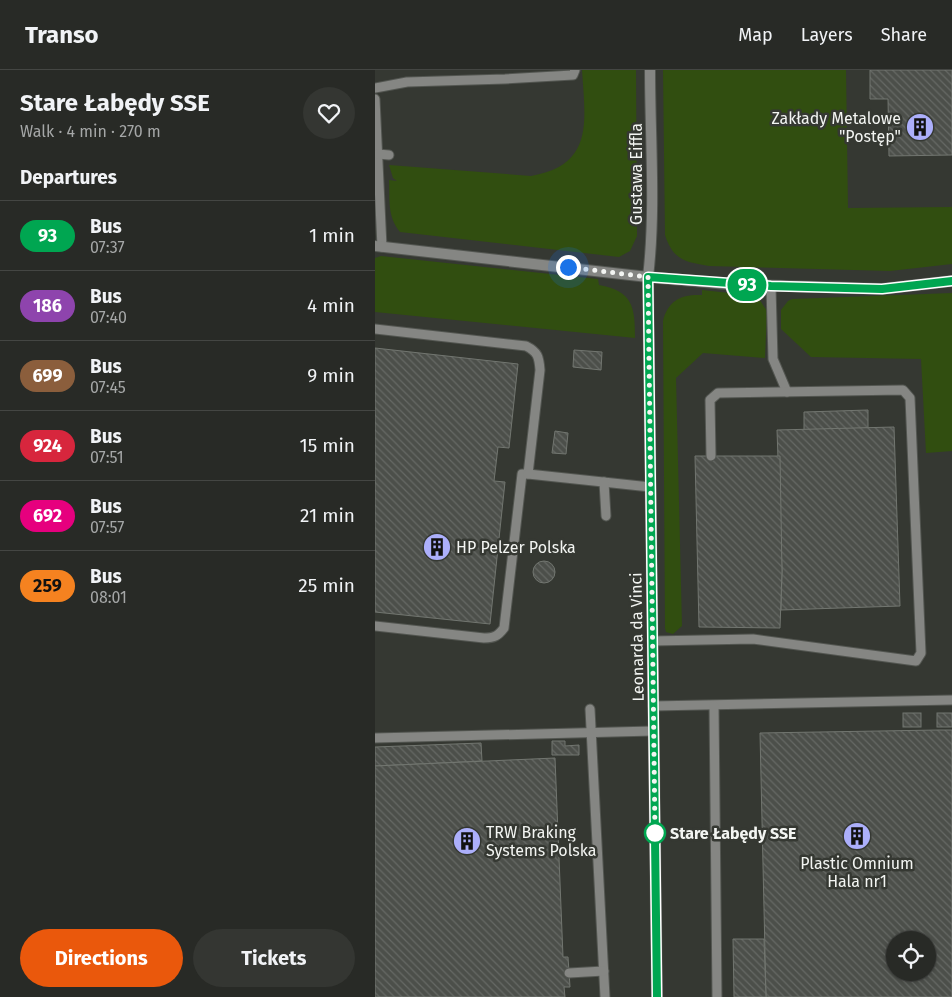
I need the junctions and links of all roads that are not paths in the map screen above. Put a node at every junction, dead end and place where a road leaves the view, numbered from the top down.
1 (575, 70) edge
2 (650, 70) edge
3 (375, 88) edge
4 (375, 99) edge
5 (377, 154) junction
6 (389, 155) dead end
7 (379, 247) edge
8 (648, 277) junction
9 (952, 281) edge
10 (771, 286) junction
11 (375, 329) edge
12 (787, 392) junction
13 (711, 456) dead end
14 (528, 474) junction
15 (604, 482) junction
16 (650, 487) junction
17 (606, 516) dead end
18 (375, 626) edge
19 (652, 641) junction
20 (952, 700) edge
21 (653, 706) junction
22 (714, 706) junction
23 (591, 709) dead end
24 (653, 731) junction
25 (592, 733) junction
26 (375, 738) edge
27 (604, 971) junction
28 (569, 973) dead end
29 (605, 997) edge
30 (657, 997) edge
31 (717, 997) edge

1 - 3 lane
2 - 8 street, Gustawa Eiffla
4 - 5 lane
5 - 6 lane
5 - 7 lane
7 - 8 street
8 - 10 street
8 - 16 street, Leonarda da Vinci
9 - 10 street
10 - 12 lane
11 - 14 lane
12 - 13 lane
12 - 19 lane
14 - 15 lane
14 - 18 lane
15 - 16 lane
15 - 17 lane
16 - 19 street, Leonarda da Vinci
19 - 21 street, Leonarda da Vinci
20 - 22 lane
21 - 22 lane
21 - 24 street, Leonarda da Vinci
22 - 31 lane
23 - 25 lane
24 - 25 lane
24 - 30 street, Leonarda da Vinci
25 - 26 lane
25 - 27 lane
27 - 28 lane
27 - 29 lane

